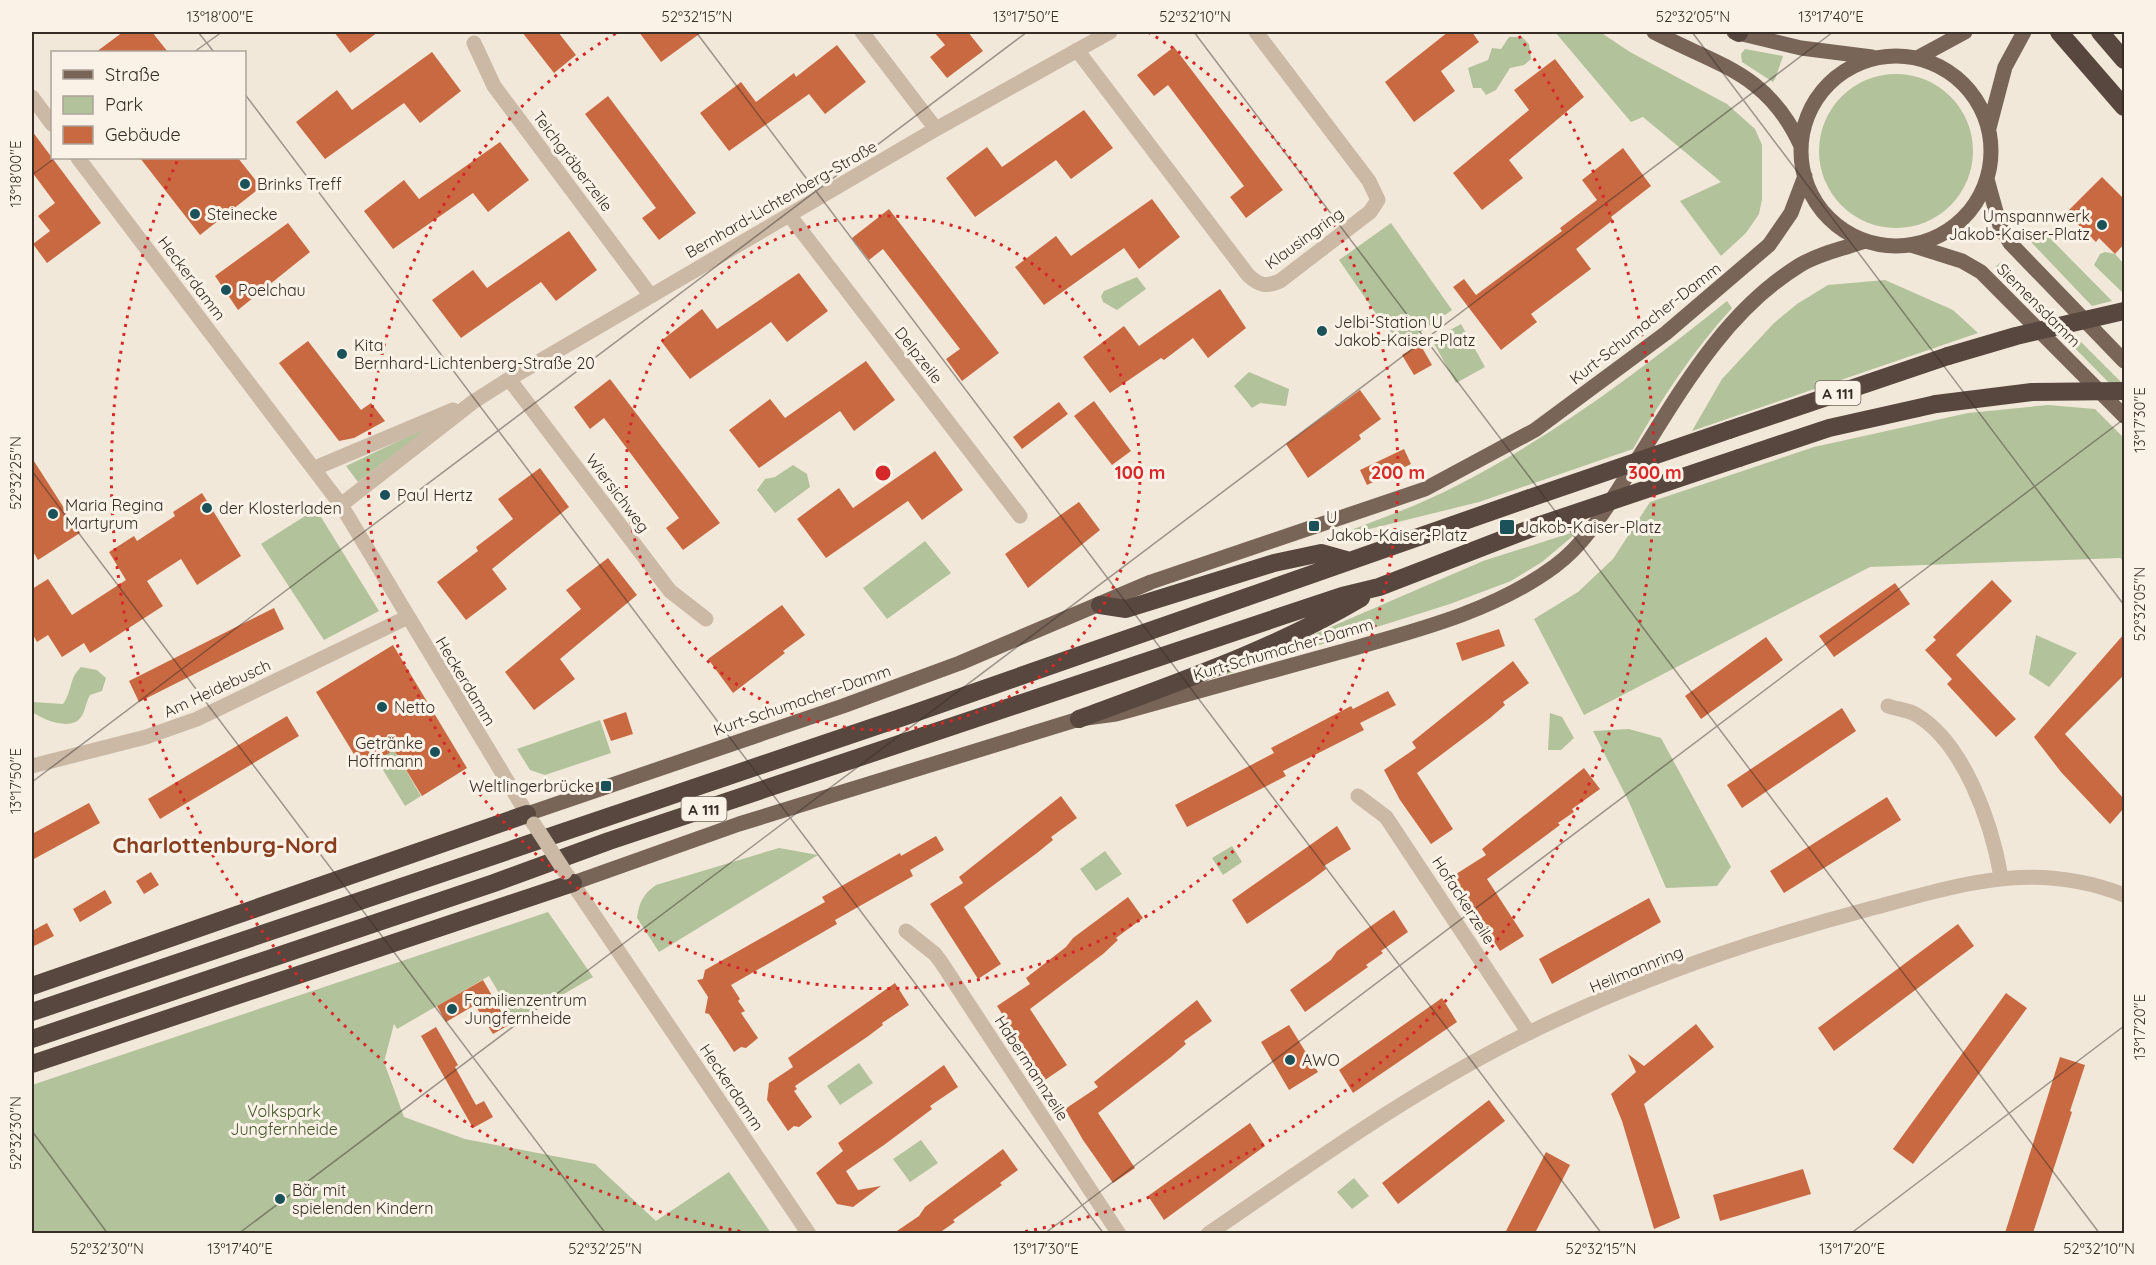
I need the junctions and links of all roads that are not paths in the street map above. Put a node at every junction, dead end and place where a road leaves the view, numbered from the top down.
1 (862, 32) edge
2 (1110, 32) edge
3 (1256, 32) edge
4 (1654, 32) edge
5 (1737, 32) edge
6 (1965, 32) edge
7 (2024, 32) edge
8 (2060, 32) edge
9 (2100, 32) edge
10 (474, 43) dead end
11 (1077, 50) junction
12 (1878, 58) junction
13 (1917, 58) junction
14 (2124, 60) edge
15 (32, 97) edge
16 (2124, 107) edge
17 (51, 123) edge
18 (1989, 128) junction
19 (936, 129) junction
20 (1801, 148) junction
21 (79, 159) edge
22 (1804, 176) junction
23 (1987, 179) junction
24 (790, 216) junction
25 (1866, 241) junction
26 (1911, 245) junction
27 (651, 296) junction
28 (2124, 311) edge
29 (2124, 361) edge
30 (509, 379) junction
31 (2124, 391) edge
32 (473, 402) junction
33 (2124, 416) edge
34 (315, 468) junction
35 (341, 505) junction
36 (1020, 516) dead end
37 (1346, 560) junction
38 (1379, 587) junction
39 (1100, 605) junction
40 (408, 617) junction
41 (706, 619) dead end
42 (1888, 706) dead end
43 (1079, 719) junction
44 (32, 766) edge
45 (1358, 796) dead end
46 (530, 819) junction
47 (2001, 877) junction
48 (569, 878) junction
49 (2124, 895) edge
50 (906, 931) dead end
51 (32, 986) edge
52 (32, 1012) edge
53 (1529, 1033) junction
54 (32, 1040) edge
55 (32, 1064) edge
56 (809, 1233) edge
57 (1119, 1233) edge
58 (1208, 1233) edge

1 - 19 street
2 - 11 street, Bernhard-Lichtenberg-Straße
3 - 11 street, Klausingring
4 - 20 main road
5 - 12 main road
6 - 13 main road
7 - 18 main road
8 - 16 highway
9 - 14 highway
10 - 27 street, Teichgräberzeile
11 - 19 street, Bernhard-Lichtenberg-Straße
12 - 13 main road
12 - 20 main road
13 - 18 main road
15 - 17 street
18 - 23 main road
19 - 24 street, Bernhard-Lichtenberg-Straße
20 - 22 main road
21 - 34 street, Heckerdamm
22 - 25 main road
22 - 39 main road, Kurt-Schumacher-Damm
23 - 26 main road
23 - 29 main road, Siemensdamm
24 - 27 street, Bernhard-Lichtenberg-Straße
24 - 36 street, Delpzeile
25 - 26 main road
25 - 43 main road, Kurt-Schumacher-Damm
26 - 33 main road, Siemensdamm
27 - 30 street, Bernhard-Lichtenberg-Straße
28 - 37 highway, A 111, bridge
30 - 32 street, Bernhard-Lichtenberg-Straße
30 - 41 street, Wiersichweg
31 - 38 highway, A 111, bridge
32 - 34 street, Bernhard-Lichtenberg-Straße
32 - 35 street, Bernhard-Lichtenberg-Straße
34 - 35 street, Heckerdamm
35 - 40 street, Heckerdamm
37 - 39 highway
37 - 52 highway, A 111
38 - 43 highway
38 - 54 highway, A 111
39 - 46 main road, Kurt-Schumacher-Damm
40 - 44 street, Am Heidebusch
40 - 46 street, Heckerdamm
42 - 47 street
43 - 48 main road, Kurt-Schumacher-Damm
45 - 53 street, Hofackerzeile
46 - 48 street, Heckerdamm, bridge
46 - 51 highway
47 - 49 street, Heilmannring
47 - 53 street, Heilmannring
48 - 55 highway
48 - 56 street, Heckerdamm
50 - 57 street, Habermannzeile
53 - 58 street, Heilmannring

